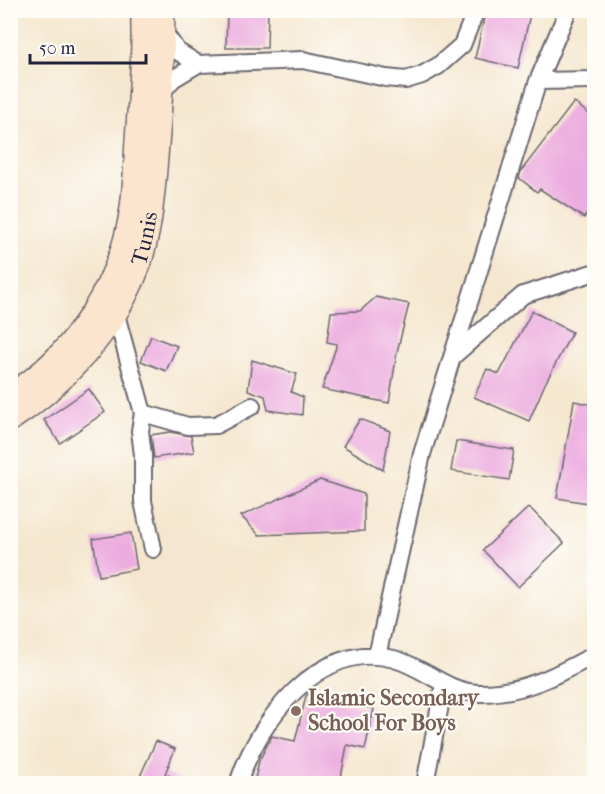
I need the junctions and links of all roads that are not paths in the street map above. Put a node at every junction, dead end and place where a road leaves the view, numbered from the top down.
1 (143, 10) edge
2 (476, 10) edge
3 (568, 10) edge
4 (162, 20) edge
5 (198, 64) junction
6 (594, 80) edge
7 (538, 81) junction
8 (160, 94) junction
9 (594, 272) edge
10 (115, 311) junction
11 (452, 357) junction
12 (10, 396) edge
13 (252, 406) dead end
14 (143, 413) junction
15 (10, 418) edge
16 (153, 549) dead end
17 (594, 655) edge
18 (377, 656) junction
19 (444, 684) junction
20 (238, 783) edge
21 (425, 783) edge

1 - 12 main road
2 - 5 street
3 - 7 street
4 - 5 street
4 - 8 main road, Tunis
5 - 8 street
6 - 7 street
7 - 11 street
8 - 10 main road, Tunis
9 - 11 street
10 - 14 street
10 - 15 main road, Tunis
11 - 18 street
13 - 14 street
14 - 16 street
17 - 19 street
18 - 19 street
18 - 20 street
19 - 21 street

